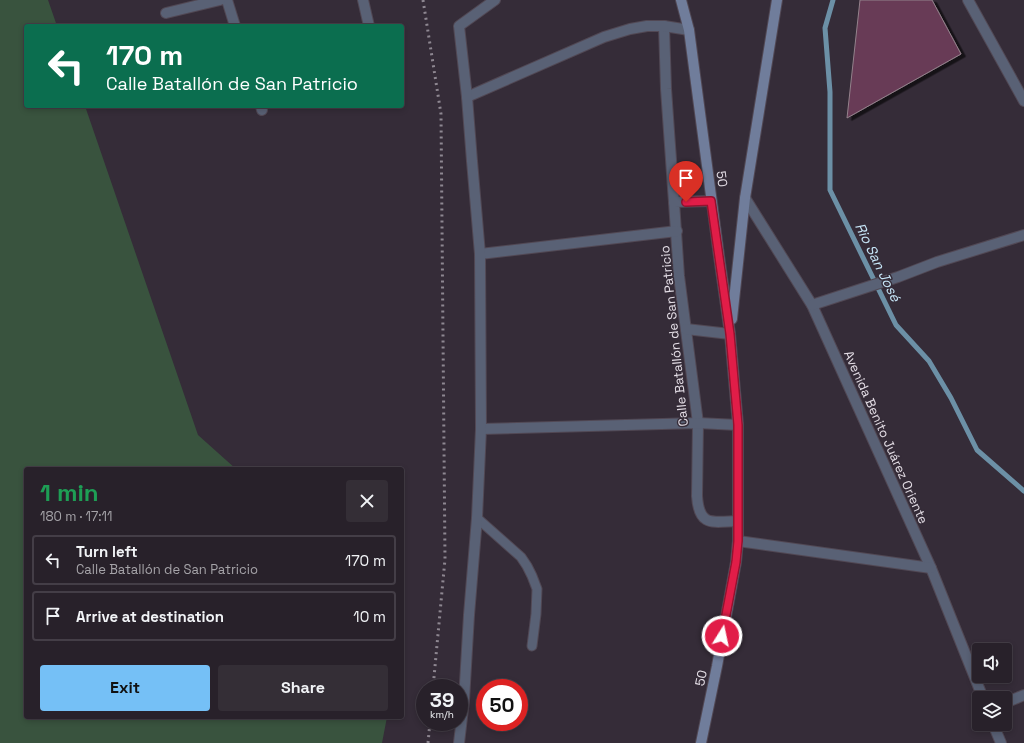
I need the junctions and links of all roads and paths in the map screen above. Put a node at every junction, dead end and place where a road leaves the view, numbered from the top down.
1 (220, 0) edge
2 (227, 0) edge
3 (363, 0) edge
4 (495, 0) edge
5 (681, 0) edge
6 (777, 0) edge
7 (968, 0) edge
8 (166, 12) dead end
9 (234, 24) edge
10 (369, 24) edge
11 (664, 26) junction
12 (689, 30) junction
13 (467, 97) junction
14 (1024, 101) edge
15 (745, 198) junction
16 (711, 201) junction
17 (674, 202) junction
18 (677, 231) junction
19 (1024, 235) edge
20 (480, 254) junction
21 (812, 305) junction
22 (686, 329) junction
23 (730, 334) junction
24 (698, 422) junction
25 (738, 425) junction
26 (481, 429) junction
27 (477, 518) junction
28 (737, 521) junction
29 (738, 541) junction
30 (930, 568) junction
31 (532, 646) dead end
32 (979, 691) edge
33 (1024, 695) edge
34 (1012, 700) edge
35 (996, 731) edge
36 (460, 743) edge
37 (701, 743) edge
38 (1001, 743) edge

1 - 8 street
2 - 9 street
3 - 10 street
4 - 13 street
5 - 12 main road, 50
6 - 15 main road
7 - 14 street
11 - 12 street
11 - 13 street
11 - 17 street, Calle Batallón de San Patricio
12 - 16 main road, 50
13 - 20 street
15 - 21 street, Avenida Benito Juárez Oriente
15 - 23 main road
16 - 17 street
16 - 23 main road, 50
17 - 18 street, Calle Batallón de San Patricio
18 - 20 street
18 - 22 street, Calle Batallón de San Patricio
19 - 21 street
20 - 26 street
21 - 30 street, Avenida Benito Juárez Oriente
22 - 23 street
22 - 24 street, Calle Batallón de San Patricio
23 - 25 main road, 50
24 - 25 street
24 - 26 street
24 - 28 street, Calle Batallón de San Patricio
25 - 28 main road, 50
26 - 27 street
27 - 31 lane
27 - 36 street
28 - 29 main road, 50
29 - 30 street
29 - 37 main road, 50
30 - 32 street, Avenida Benito Juárez Oriente
33 - 34 street
35 - 38 street

